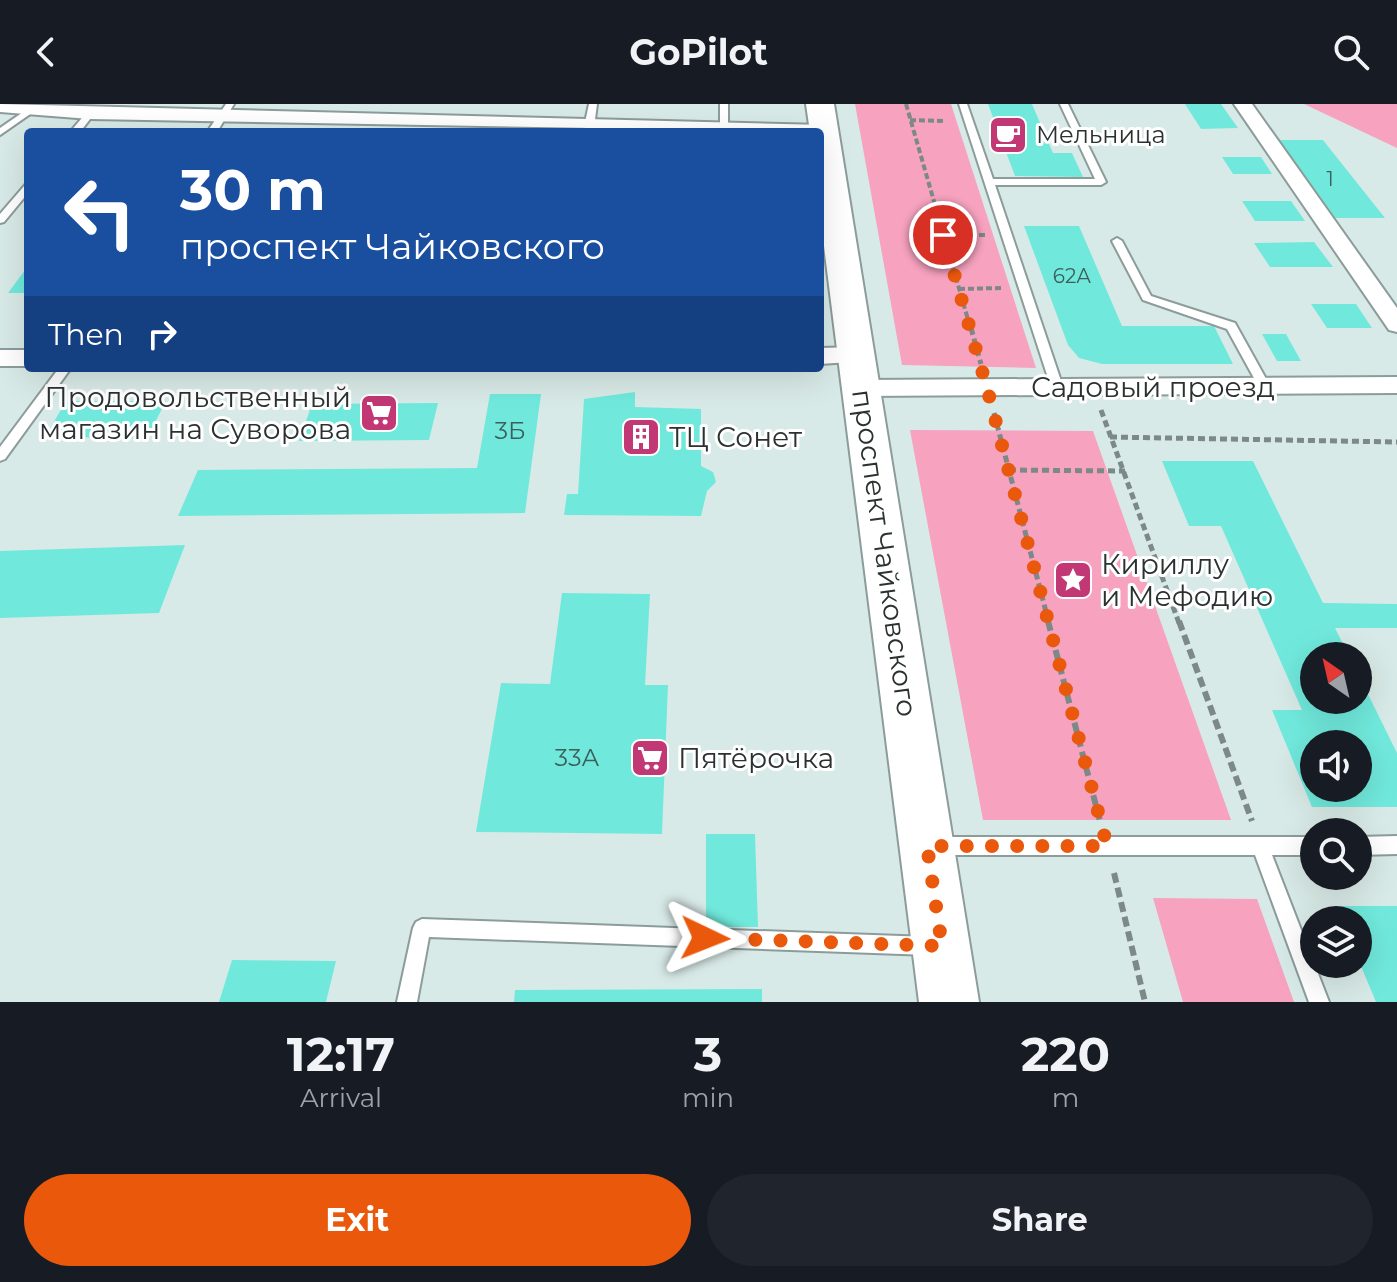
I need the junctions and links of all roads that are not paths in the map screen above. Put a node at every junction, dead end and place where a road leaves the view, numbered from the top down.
1 (156, 104) edge
2 (593, 104) edge
3 (724, 104) edge
4 (963, 104) edge
5 (1064, 104) edge
6 (1243, 104) edge
7 (0, 107) edge
8 (32, 110) junction
9 (90, 114) junction
10 (140, 115) junction
11 (822, 117) edge
12 (221, 118) edge
13 (589, 127) junction
14 (78, 128) edge
15 (597, 128) edge
16 (725, 128) edge
17 (733, 128) edge
18 (0, 132) edge
19 (824, 138) edge
20 (990, 182) junction
21 (24, 192) edge
22 (0, 220) edge
23 (1117, 241) dead end
24 (1397, 325) edge
25 (0, 358) edge
26 (24, 358) edge
27 (846, 366) edge
28 (62, 372) edge
29 (1397, 385) edge
30 (1264, 386) junction
31 (1057, 387) junction
32 (0, 456) edge
33 (1397, 845) edge
34 (927, 846) junction
35 (1260, 846) junction
36 (1300, 846) edge
37 (1372, 846) edge
38 (942, 946) junction
39 (407, 1002) edge
40 (949, 1002) edge
41 (1319, 1002) edge

1 - 10 lane
2 - 13 lane
3 - 16 lane
4 - 20 lane
5 - 20 lane
6 - 24 street
7 - 8 street
8 - 9 street
8 - 18 lane
9 - 10 street
9 - 14 lane
10 - 12 street
11 - 17 street
12 - 13 street
13 - 15 street
19 - 27 main road, проспект Чайковского
20 - 31 lane
21 - 22 lane
23 - 30 lane
25 - 26 street
27 - 31 street, Садовый проезд
27 - 34 main road, проспект Чайковского
28 - 32 lane
29 - 30 street, Садовый проезд
30 - 31 street, Садовый проезд
33 - 37 lane
34 - 35 lane
34 - 38 main road, проспект Чайковского
35 - 36 lane
35 - 41 lane
38 - 39 lane
38 - 40 main road, проспект Чайковского

